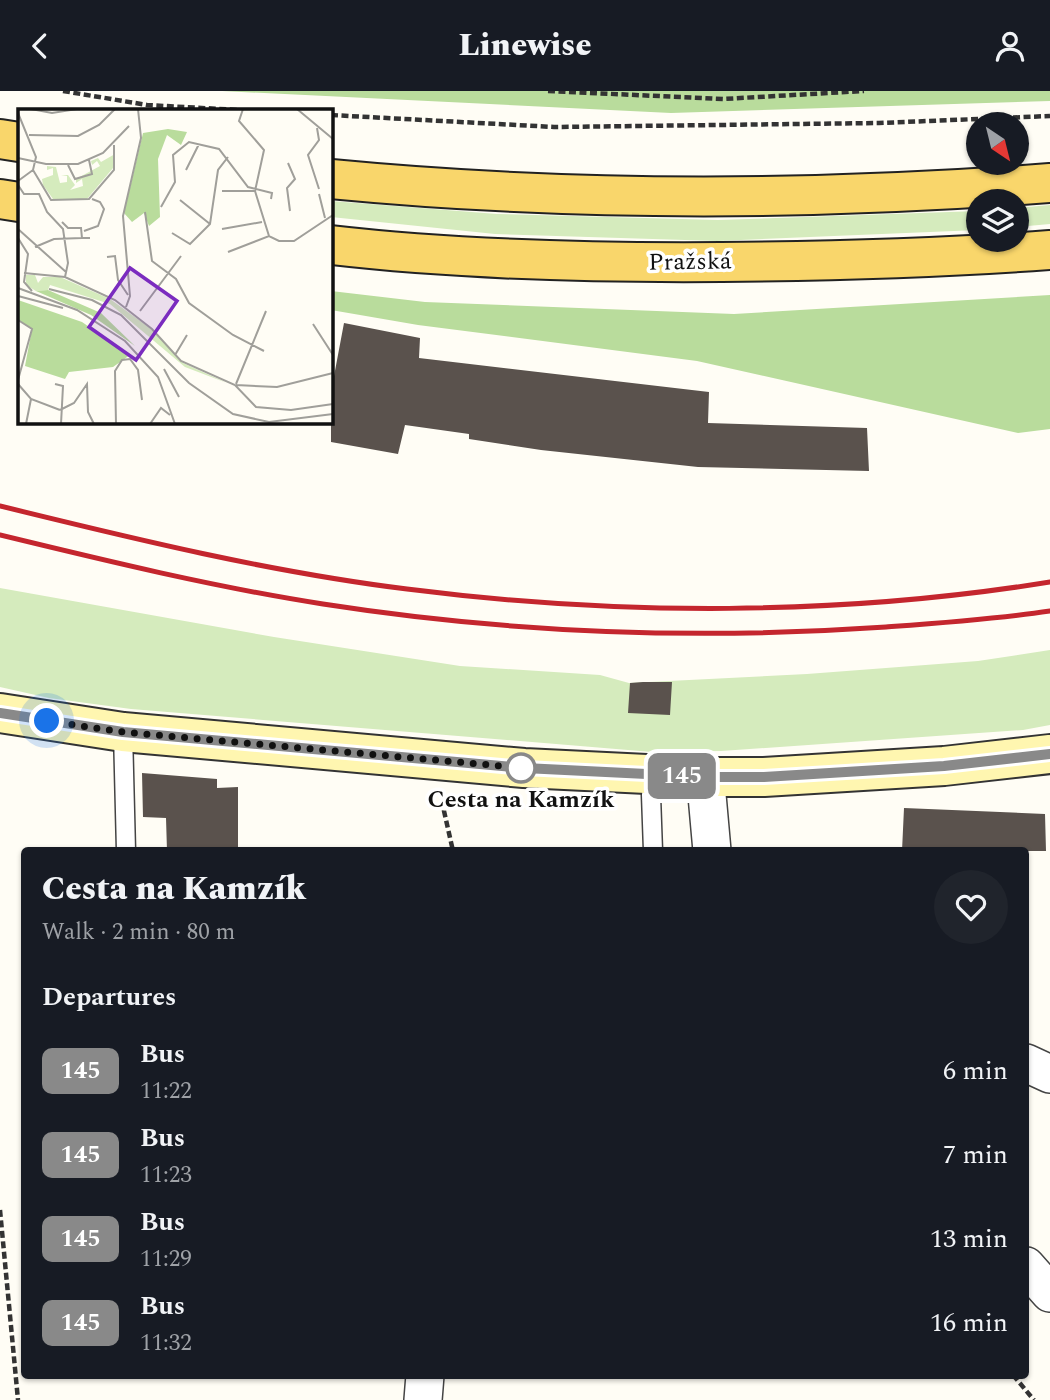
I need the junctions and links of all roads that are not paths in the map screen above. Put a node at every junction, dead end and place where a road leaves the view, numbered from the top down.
1 (0, 139) edge
2 (18, 142) edge
3 (332, 179) edge
4 (1050, 183) edge
5 (0, 199) edge
6 (18, 202) edge
7 (332, 245) edge
8 (1050, 250) edge
9 (0, 713) edge
10 (123, 732) junction
11 (1050, 754) edge
12 (708, 777) junction
13 (126, 847) edge
14 (653, 847) edge
15 (712, 847) edge
16 (1029, 1064) edge
17 (1050, 1074) edge
18 (1029, 1269) edge
19 (1050, 1293) edge
20 (425, 1379) edge
21 (423, 1400) edge

1 - 2 main road
3 - 4 main road
5 - 6 main road
7 - 8 main road, Pražská
9 - 10 street
10 - 12 street
10 - 13 lane
11 - 12 street
12 - 14 lane
12 - 15 street
16 - 17 street
18 - 19 street
20 - 21 street

